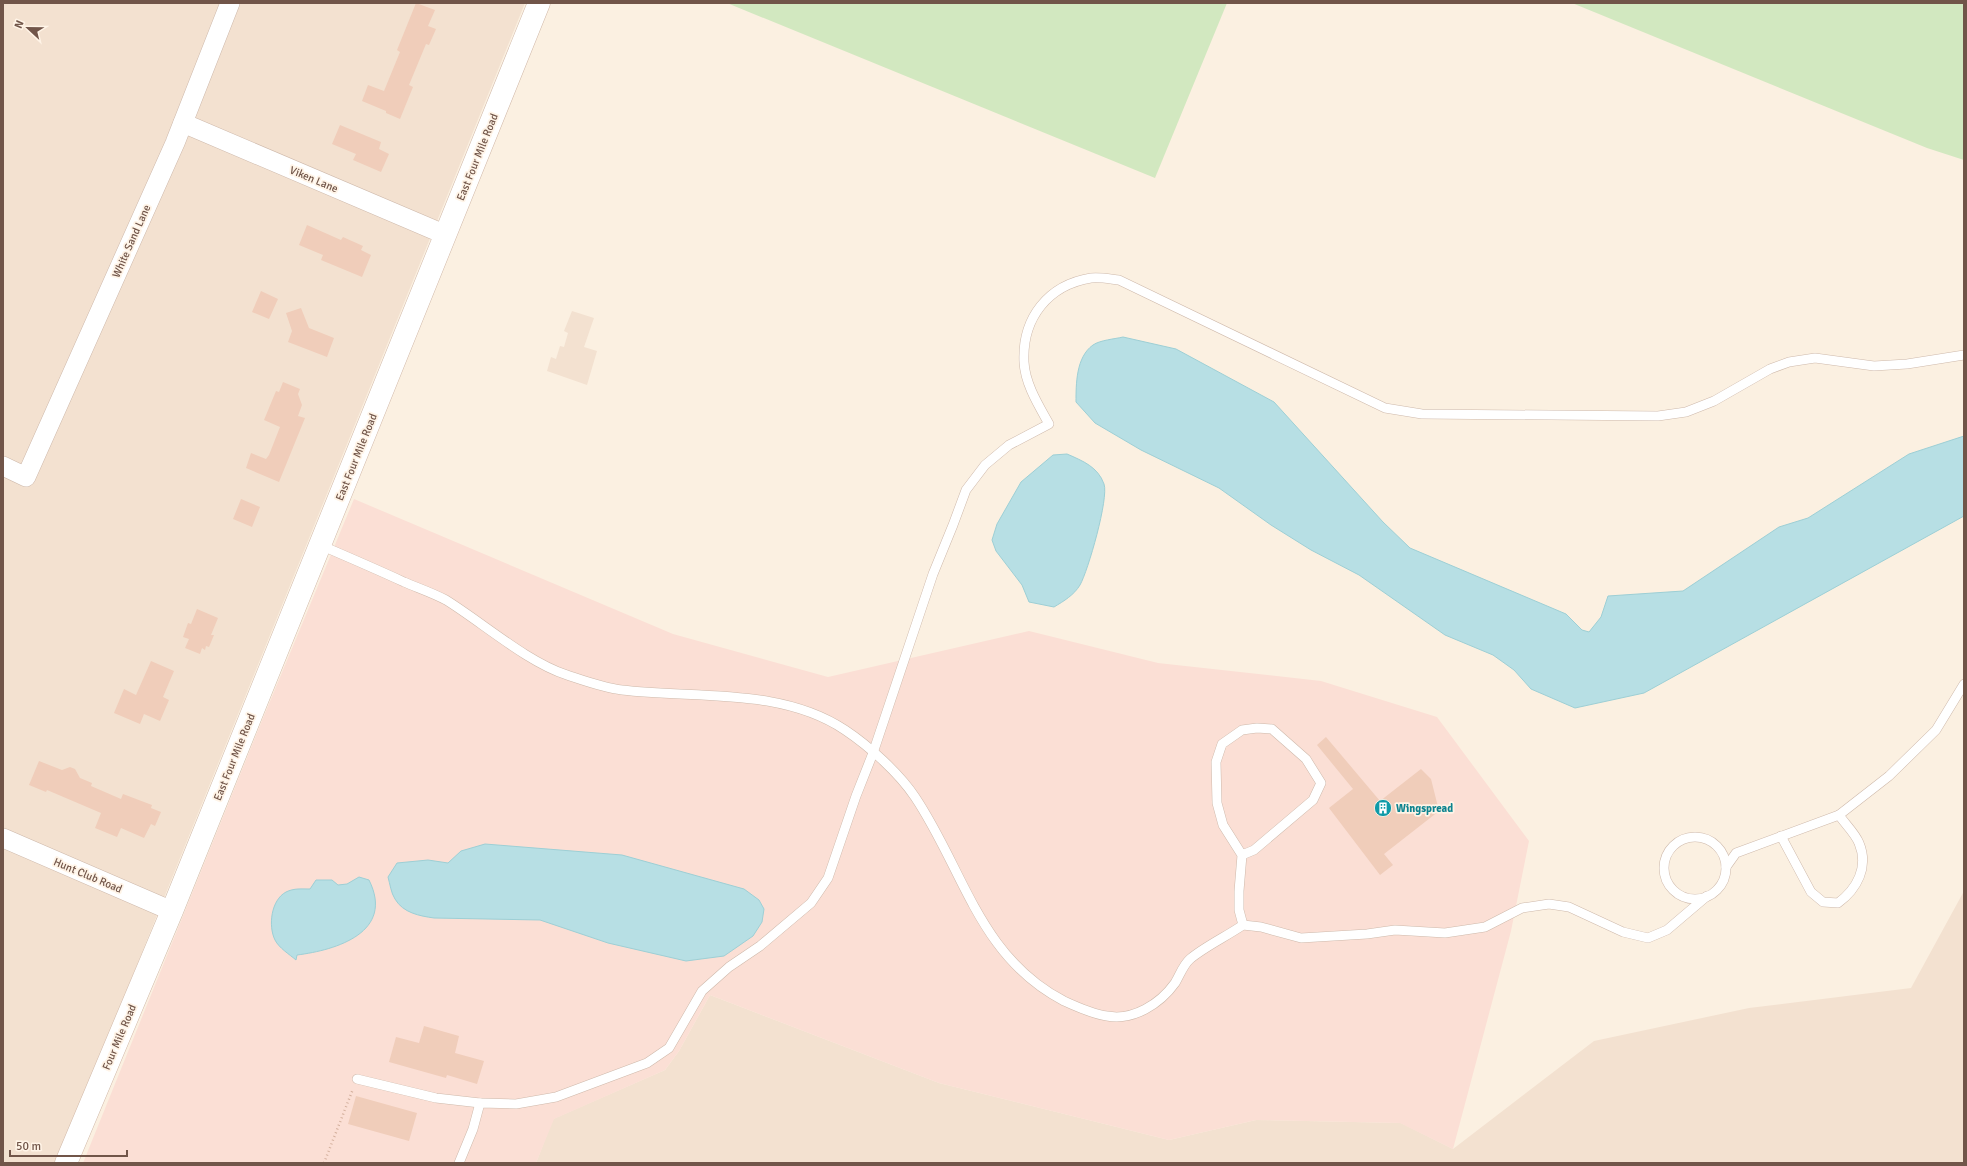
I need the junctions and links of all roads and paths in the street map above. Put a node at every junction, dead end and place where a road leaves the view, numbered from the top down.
1 (230, 3) edge
2 (539, 3) edge
3 (183, 123) junction
4 (446, 235) junction
5 (1964, 355) edge
6 (3, 466) edge
7 (320, 545) junction
8 (1964, 684) edge
9 (873, 753) junction
10 (1839, 815) junction
11 (1781, 836) junction
12 (3, 838) edge
13 (1242, 855) junction
14 (1726, 867) junction
15 (1707, 896) junction
16 (172, 911) junction
17 (1243, 924) junction
18 (357, 1079) joint
19 (480, 1103) junction
20 (66, 1163) edge
21 (324, 1163) edge
22 (459, 1163) edge

1 - 3 street, White Sand Lane
2 - 4 street, East Four Mile Road
3 - 4 street, Viken Lane
3 - 6 street, White Sand Lane
4 - 7 street, East Four Mile Road
5 - 9 lane
7 - 9 lane
7 - 16 street, East Four Mile Road
8 - 10 lane
9 - 17 lane
9 - 19 lane
10 - 11 lane
10 - 11 lane
11 - 14 lane
12 - 16 street, Hunt Club Road
13 - 13 lane
13 - 17 lane
14 - 15 lane
14 - 15 lane
15 - 17 lane
16 - 20 street, Four Mile Road
18 - 19 lane
18 - 21 path
19 - 22 lane

